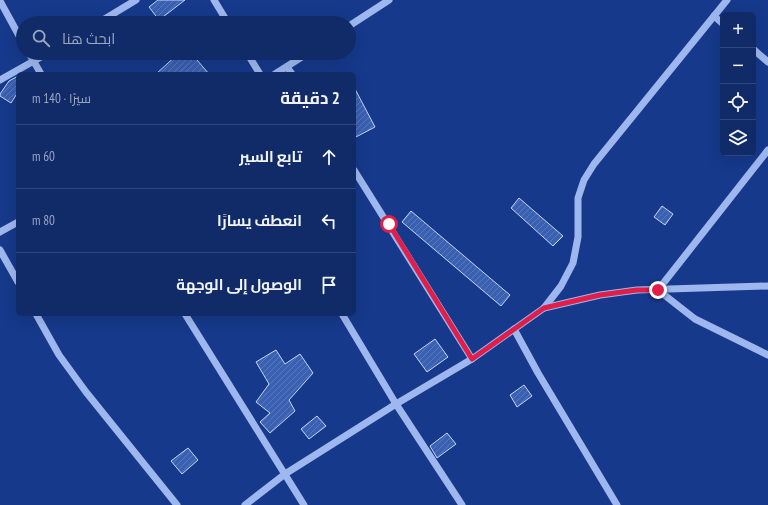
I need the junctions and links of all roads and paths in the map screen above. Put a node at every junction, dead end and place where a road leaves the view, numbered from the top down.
1 (136, 0) edge
2 (214, 0) edge
3 (389, 0) edge
4 (727, 0) edge
5 (0, 2) edge
6 (110, 16) edge
7 (224, 16) edge
8 (714, 16) junction
9 (356, 21) edge
10 (720, 21) edge
11 (16, 31) edge
12 (756, 52) edge
13 (36, 60) edge
14 (251, 60) edge
15 (298, 60) edge
16 (33, 62) junction
17 (768, 62) edge
18 (287, 67) junction
19 (40, 72) edge
20 (259, 72) edge
21 (278, 72) edge
22 (291, 72) edge
23 (0, 80) edge
24 (768, 150) edge
25 (356, 173) edge
26 (16, 223) edge
27 (0, 232) edge
28 (0, 250) edge
29 (16, 278) edge
30 (768, 286) edge
31 (658, 290) junction
32 (544, 308) junction
33 (37, 316) edge
34 (186, 316) edge
35 (343, 316) edge
36 (514, 329) junction
37 (768, 355) edge
38 (472, 359) junction
39 (396, 404) junction
40 (285, 474) junction
41 (614, 504) edge
42 (177, 505) edge
43 (245, 505) edge
44 (304, 505) edge
45 (462, 505) edge

1 - 6 street
2 - 7 street
3 - 9 street
4 - 8 street
5 - 11 street
8 - 10 street
8 - 32 street
12 - 17 street
13 - 16 street
14 - 20 street
15 - 18 street
16 - 19 street
16 - 23 street
18 - 21 street
18 - 22 street
24 - 31 street
25 - 38 street
26 - 27 street
28 - 29 street
30 - 31 street
31 - 32 street
31 - 37 street
32 - 36 street
33 - 42 street
34 - 40 street
35 - 39 street
36 - 38 street
36 - 41 street
38 - 39 street
39 - 40 street
39 - 45 street
40 - 43 street
40 - 44 street

